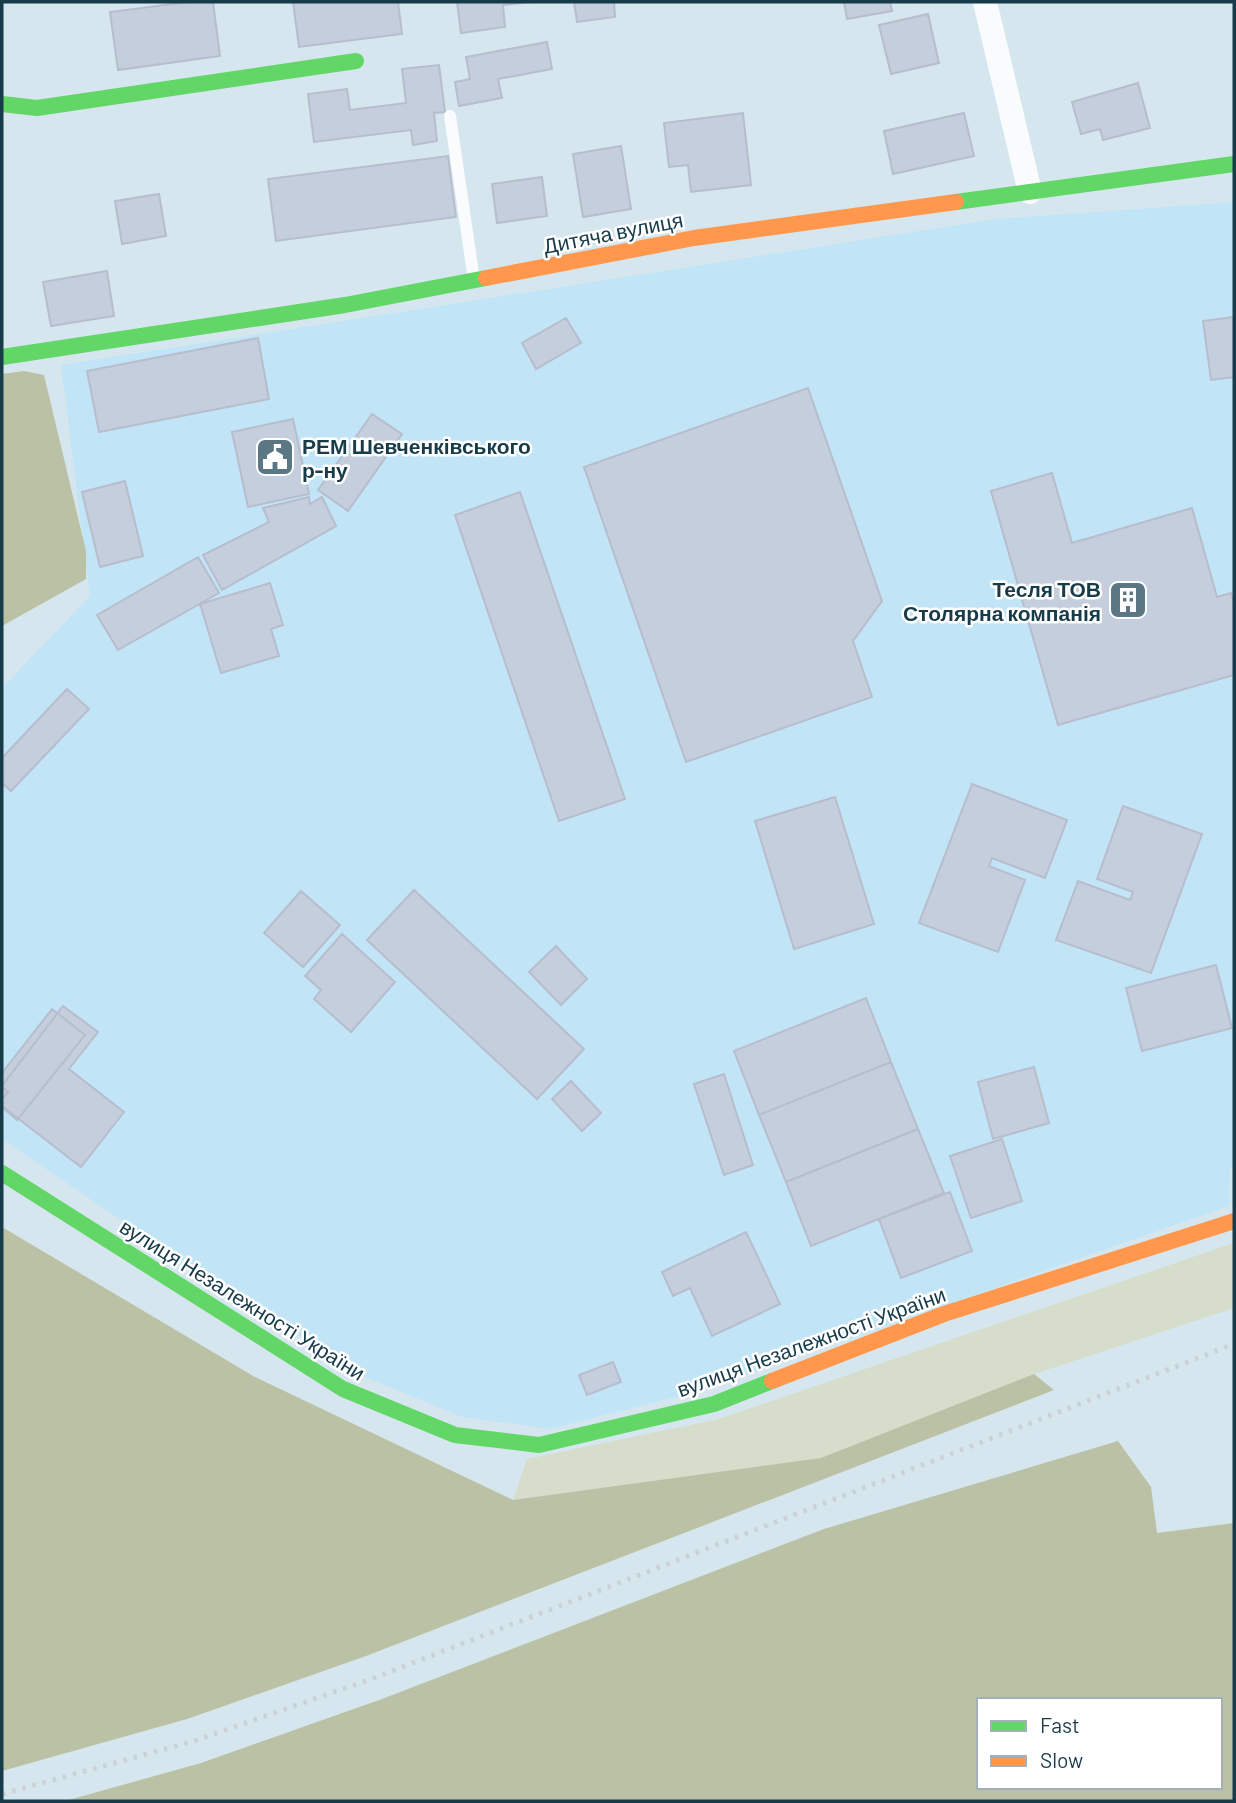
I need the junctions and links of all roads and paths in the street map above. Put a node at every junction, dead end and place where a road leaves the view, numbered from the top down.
1 (985, 2) edge
2 (356, 61) dead end
3 (2, 104) edge
4 (450, 116) dead end
5 (1234, 164) edge
6 (1030, 192) junction
7 (474, 280) junction
8 (2, 357) edge
9 (2, 1173) edge
10 (1234, 1222) edge

1 - 6 street
2 - 3 street
4 - 7 lane
5 - 6 street, Дитяча вулиця
6 - 7 street, Дитяча вулиця
7 - 8 street, Дитяча вулиця
9 - 10 street, вулиця Незалежності України

